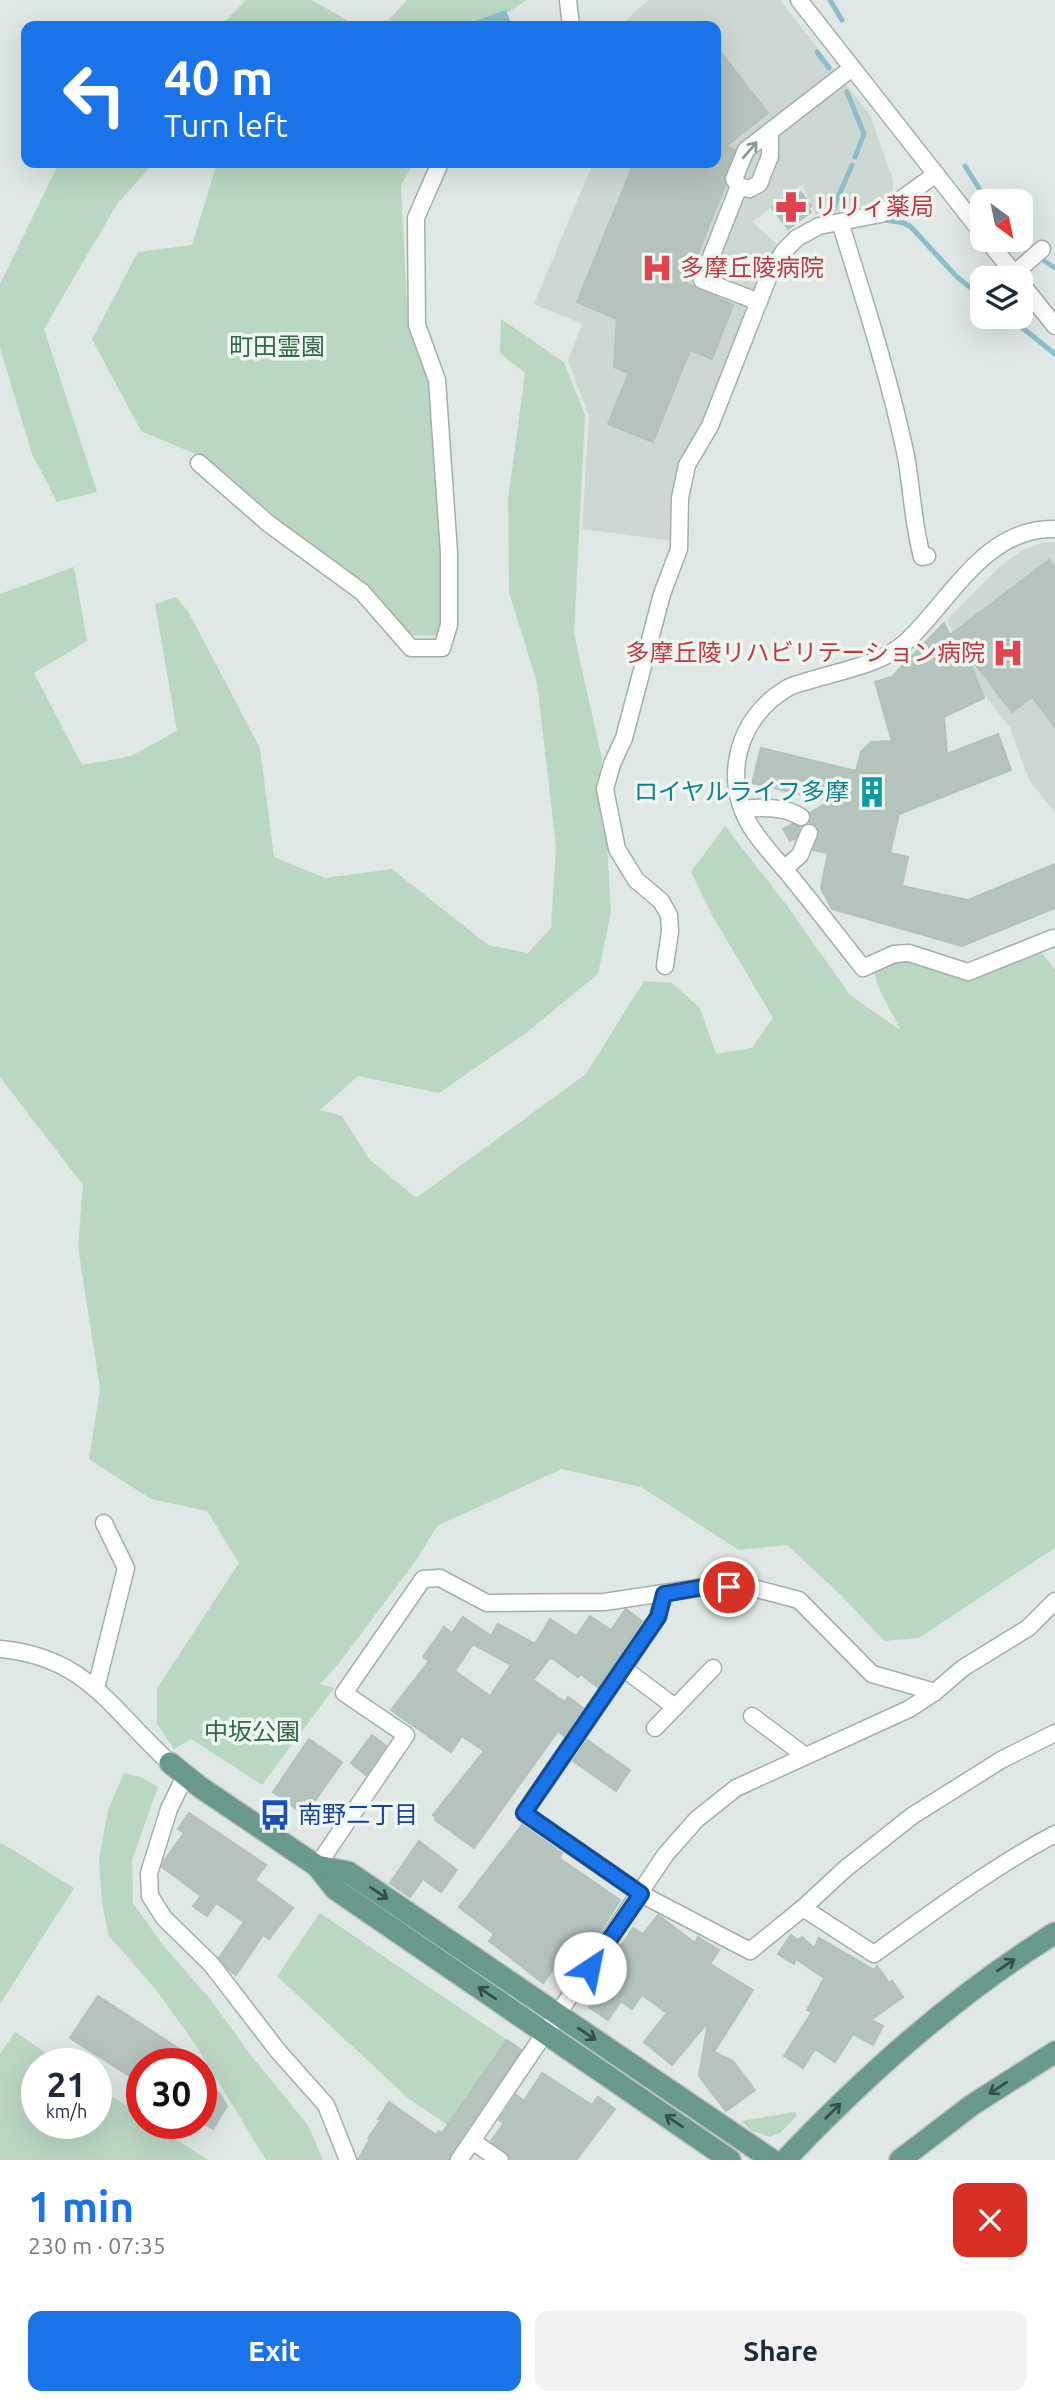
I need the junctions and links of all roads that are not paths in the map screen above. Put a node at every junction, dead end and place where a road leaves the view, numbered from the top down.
1 (568, 0) edge
2 (799, 0) edge
3 (570, 21) edge
4 (852, 68) junction
5 (770, 132) junction
6 (438, 168) edge
7 (936, 174) junction
8 (739, 186) junction
9 (970, 218) edge
10 (840, 222) junction
11 (1042, 249) dead end
12 (996, 252) edge
13 (1008, 266) edge
14 (1027, 266) edge
15 (1033, 298) edge
16 (759, 302) junction
17 (1055, 326) edge
18 (200, 463) dead end
19 (1055, 529) edge
20 (926, 556) dead end
21 (743, 808) junction
22 (801, 817) dead end
23 (809, 833) dead end
24 (784, 869) junction
25 (1053, 938) edge
26 (665, 966) dead end
27 (104, 1523) dead end
28 (664, 1594) junction
29 (1055, 1601) edge
30 (0, 1649) edge
31 (623, 1668) junction
32 (713, 1668) dead end
33 (96, 1688) junction
34 (936, 1692) junction
35 (676, 1707) junction
36 (752, 1716) dead end
37 (655, 1728) dead end
38 (1055, 1733) edge
39 (804, 1755) junction
40 (178, 1769) junction
41 (1055, 1834) edge
42 (317, 1866) junction
43 (641, 1894) junction
44 (803, 1908) junction
45 (1055, 1933) edge
46 (558, 2015) junction
47 (546, 2033) junction
48 (1055, 2052) edge
49 (472, 2141) junction
50 (348, 2160) edge
51 (459, 2160) edge
52 (500, 2160) edge
53 (730, 2160) edge
54 (772, 2160) edge
55 (785, 2160) edge
56 (900, 2160) edge

1 - 3 street
2 - 4 street
4 - 5 street
4 - 7 street
8 -> 5 street
5 - 8 street
6 - 18 street
7 - 9 street
7 - 10 street
8 - 16 street
10 - 16 street
10 - 20 street
11 - 14 street
12 - 13 street
15 - 17 street
16 - 26 street
19 - 21 street
21 - 22 street
21 - 24 street
23 - 24 street
24 - 25 street
27 - 33 street
28 - 31 street
28 - 34 street
28 - 42 street
29 - 34 street
30 - 33 street
31 - 35 street
31 - 43 street
32 - 35 street
33 - 40 street
34 - 39 street
35 - 37 street
36 - 39 street
38 - 44 street
39 - 43 street
40 - 42 main road
40 - 50 street
41 - 44 street
42 -> 46 main road
47 -> 42 main road
43 - 44 street
43 - 46 street
55 -> 45 main road
46 - 47 street
46 -> 54 main road
47 - 49 street
53 -> 47 main road
48 -> 56 main road
49 - 51 street
49 - 52 street

